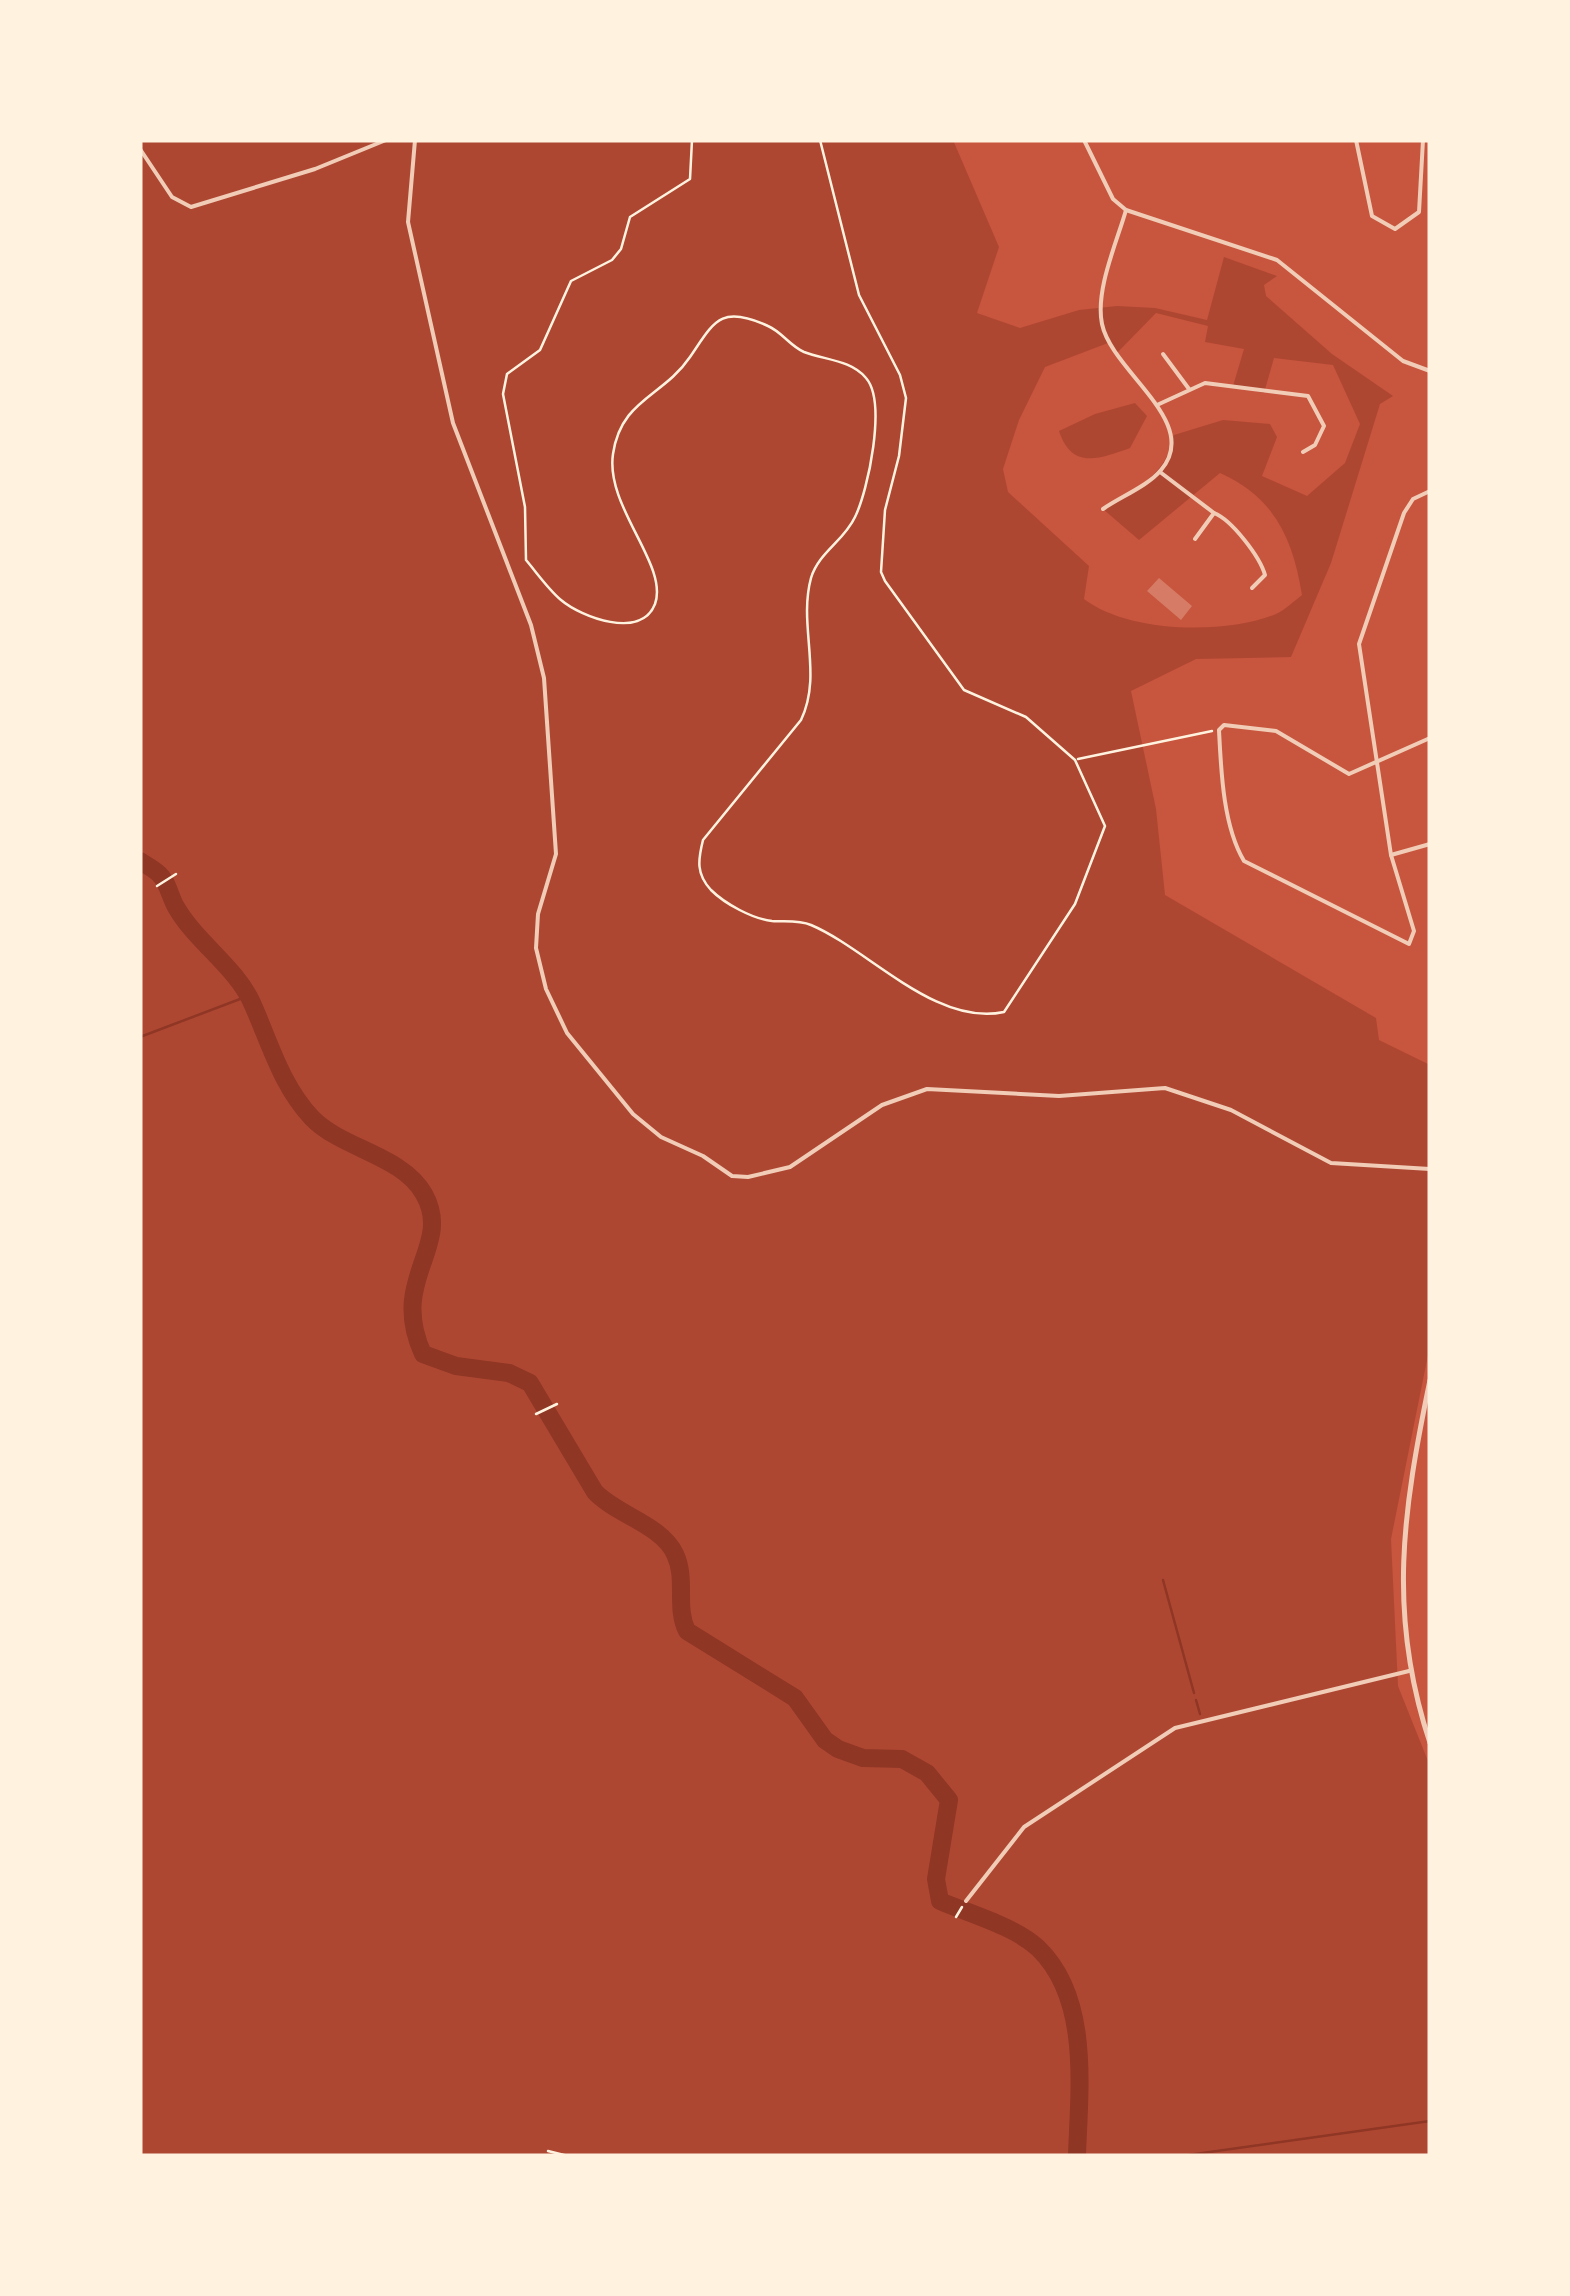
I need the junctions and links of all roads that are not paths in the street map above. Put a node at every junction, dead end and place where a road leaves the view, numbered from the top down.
1 (386, 140) edge
2 (415, 140) edge
3 (1084, 140) edge
4 (1356, 140) edge
5 (1423, 140) edge
6 (140, 149) edge
7 (1126, 210) junction
8 (1164, 354) dead end
9 (1430, 372) edge
10 (1189, 389) junction
11 (1157, 405) junction
12 (1303, 452) dead end
13 (1160, 472) junction
14 (1430, 490) edge
15 (1102, 509) dead end
16 (1214, 512) junction
17 (1194, 538) dead end
18 (1252, 588) dead end
19 (1430, 738) edge
20 (1379, 765) junction
21 (1430, 844) edge
22 (1391, 854) junction
23 (1430, 1170) edge
24 (1430, 1380) edge
25 (1410, 1671) junction
26 (1430, 1743) edge
27 (966, 1902) road end

1 - 6 street
2 - 23 street
3 - 7 street
4 - 5 street
7 - 9 street
7 - 11 street
8 - 10 street
10 - 11 street
10 - 12 street
11 - 13 street
13 - 15 street
13 - 16 street
14 - 20 street
16 - 17 street
16 - 18 street
19 - 20 street
20 - 22 street
20 - 22 street
21 - 22 street
24 - 25 street
25 - 26 street
25 - 27 street

